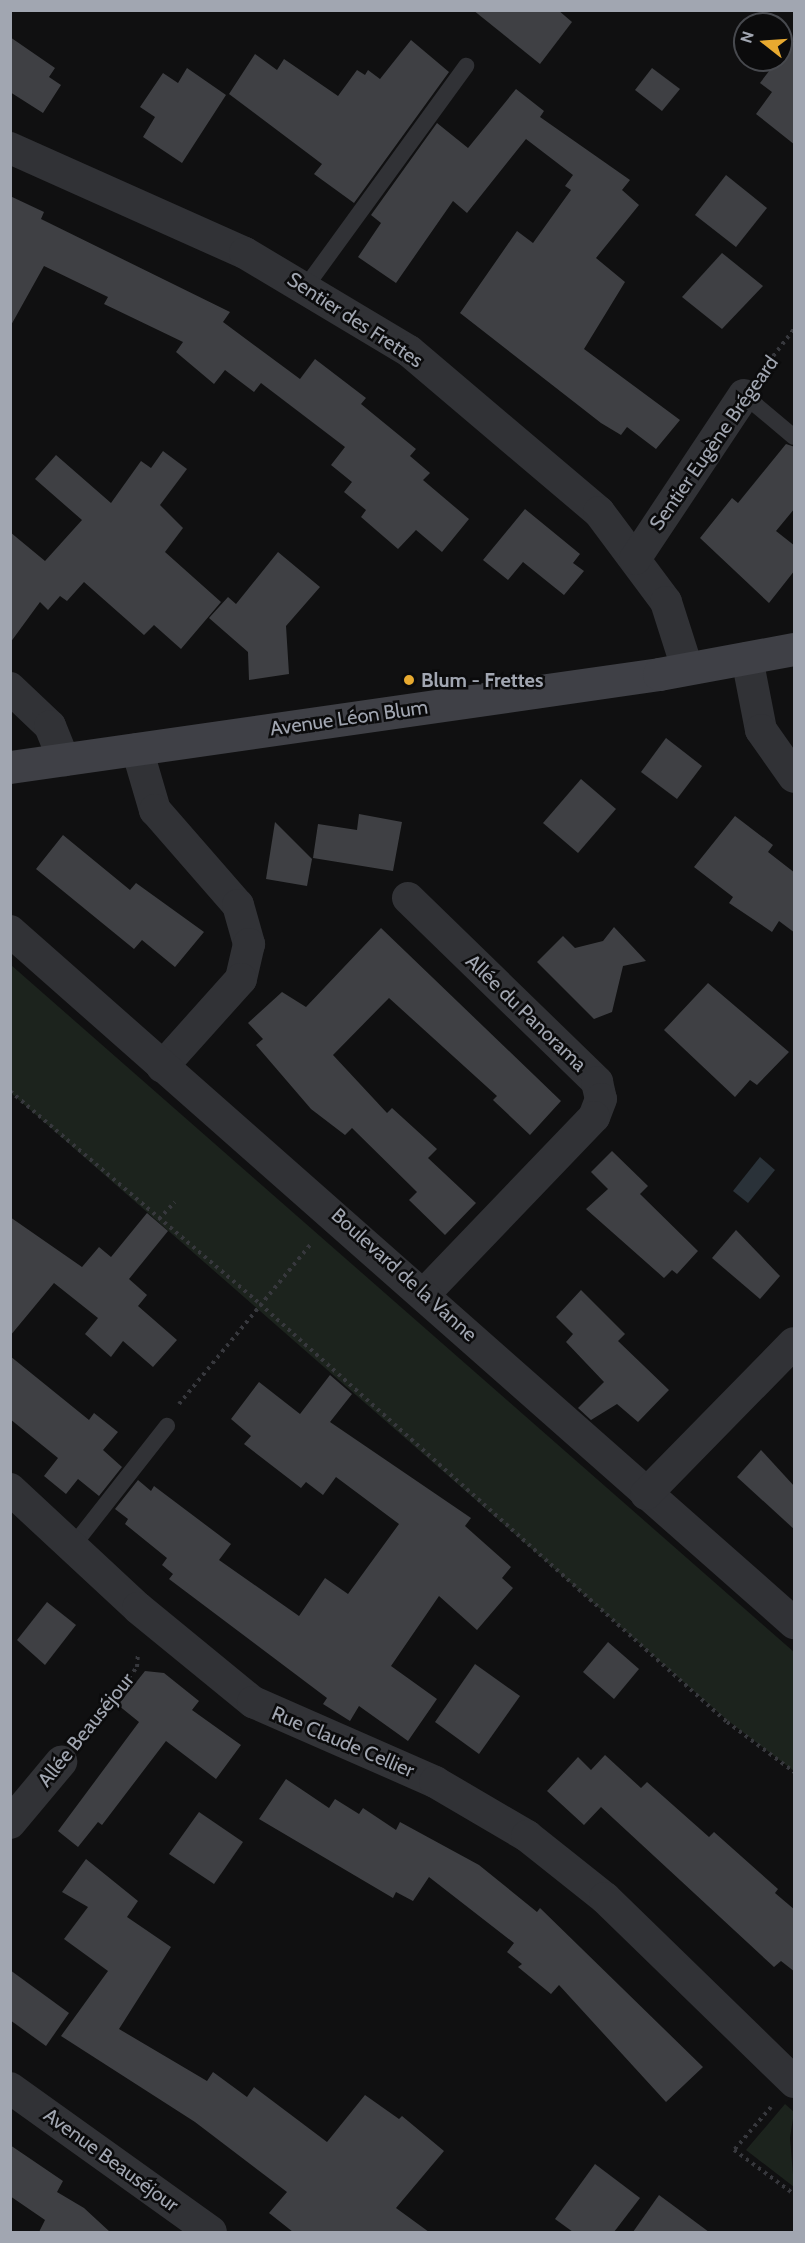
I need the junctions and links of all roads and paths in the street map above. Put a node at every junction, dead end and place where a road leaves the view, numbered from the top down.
1 (466, 66) dead end
2 (10, 148) edge
3 (307, 285) junction
4 (795, 329) edge
5 (744, 395) junction
6 (795, 437) edge
7 (635, 559) junction
8 (795, 649) edge
9 (747, 658) junction
10 (687, 668) junction
11 (10, 688) edge
12 (137, 749) junction
13 (64, 760) junction
14 (10, 767) edge
15 (795, 777) edge
16 (408, 898) dead end
17 (10, 931) edge
18 (162, 1067) junction
19 (10, 1091) edge
20 (175, 1202) dead end
21 (338, 1215) junction
22 (159, 1219) junction
23 (424, 1294) junction
24 (260, 1304) junction
25 (795, 1343) edge
26 (167, 1426) joint
27 (10, 1489) edge
28 (646, 1494) junction
29 (72, 1547) junction
30 (795, 1623) edge
31 (142, 1668) dead end
32 (61, 1762) joint
33 (795, 1772) edge
34 (10, 1823) edge
35 (10, 2088) edge
36 (782, 2095) edge
37 (795, 2194) edge
38 (211, 2232) edge

1 - 3 lane
2 - 3 street, Sentier des Frettes
3 - 7 street, Sentier des Frettes
4 - 5 path, Sentier Eugène Brégeard
5 - 6 lane
5 - 7 street, Sentier Eugène Brégeard
7 - 10 street, Sentier des Frettes
8 - 9 main road, Avenue Léon Blum
9 - 10 main road, Avenue Léon Blum
9 - 15 street
10 - 12 main road, Avenue Léon Blum
11 - 13 street
12 - 13 main road, Avenue Léon Blum
12 - 18 street
13 - 14 main road, Avenue Léon Blum
16 - 23 street, Allée du Panorama
17 - 18 street, Boulevard de la Vanne
18 - 21 street, Boulevard de la Vanne
19 - 22 path
20 - 22 path
21 - 23 street, Boulevard de la Vanne
21 - 24 path
22 - 24 path
23 - 28 street, Boulevard de la Vanne
24 - 26 path
24 - 33 path
25 - 28 street
26 - 29 lane
27 - 29 street, Rue Claude Cellier
28 - 30 street, Boulevard de la Vanne
29 - 36 street, Rue Claude Cellier
31 - 32 path, Allée Beauséjour
32 - 34 street, Allée Beauséjour
35 - 38 street, Avenue Beauséjour
36 - 37 path

